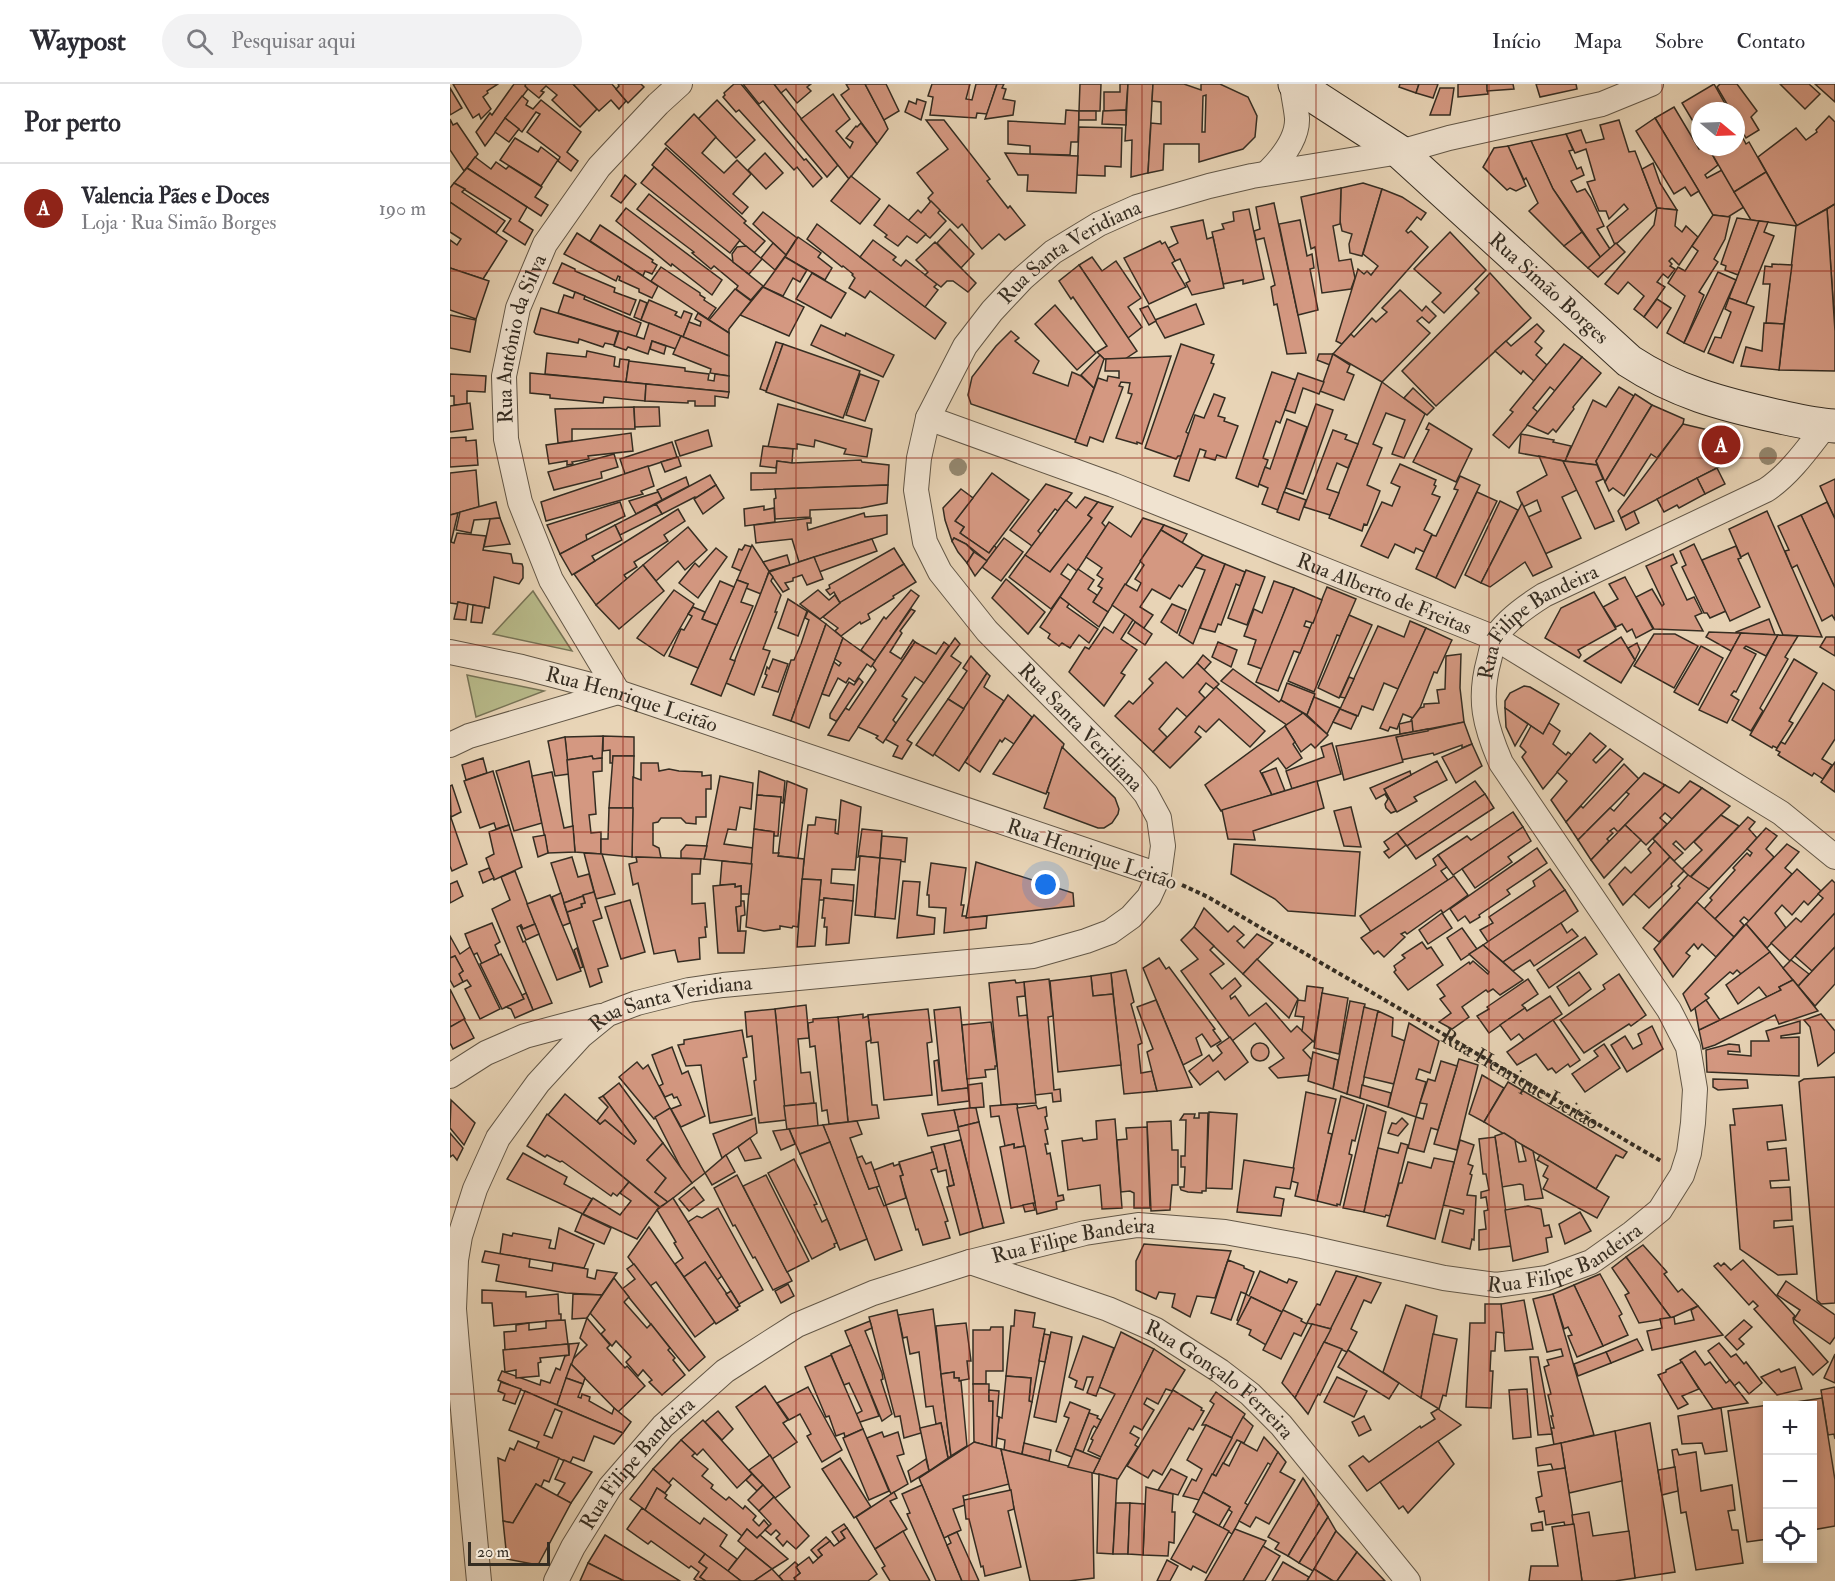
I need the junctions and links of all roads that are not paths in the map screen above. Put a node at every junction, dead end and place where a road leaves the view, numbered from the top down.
1 (680, 84) edge
2 (1294, 84) edge
3 (1651, 84) edge
4 (1400, 152) junction
5 (1268, 172) junction
6 (928, 418) junction
7 (1830, 425) edge
8 (1495, 638) junction
9 (450, 651) edge
10 (618, 692) junction
11 (450, 745) edge
12 (1835, 856) edge
13 (1159, 875) junction
14 (608, 1014) junction
15 (450, 1076) edge
16 (970, 1262) junction
17 (479, 1581) edge
18 (556, 1581) edge
19 (1408, 1581) edge

1 - 10 street, Rua Antônio da Silva
2 - 4 street, Rua Simão Borges
2 - 5 street
3 - 4 street, Rua Santa Veridiana
4 - 5 street, Rua Santa Veridiana
4 - 7 street, Rua Simão Borges
5 - 6 street, Rua Santa Veridiana
6 - 8 street, Rua Alberto de Freitas
6 - 13 street, Rua Santa Veridiana
7 - 8 street, Rua Filipe Bandeira
8 - 12 street, Rua Alberto de Freitas
8 - 16 street, Rua Filipe Bandeira
9 - 10 street, Rua Henrique Leitão
10 - 11 street
10 - 13 street, Rua Henrique Leitão
13 - 14 street, Rua Santa Veridiana
14 - 15 street
14 - 17 street, Rua Santa Veridiana
16 - 18 street, Rua Filipe Bandeira
16 - 19 street, Rua Gonçalo Ferreira

